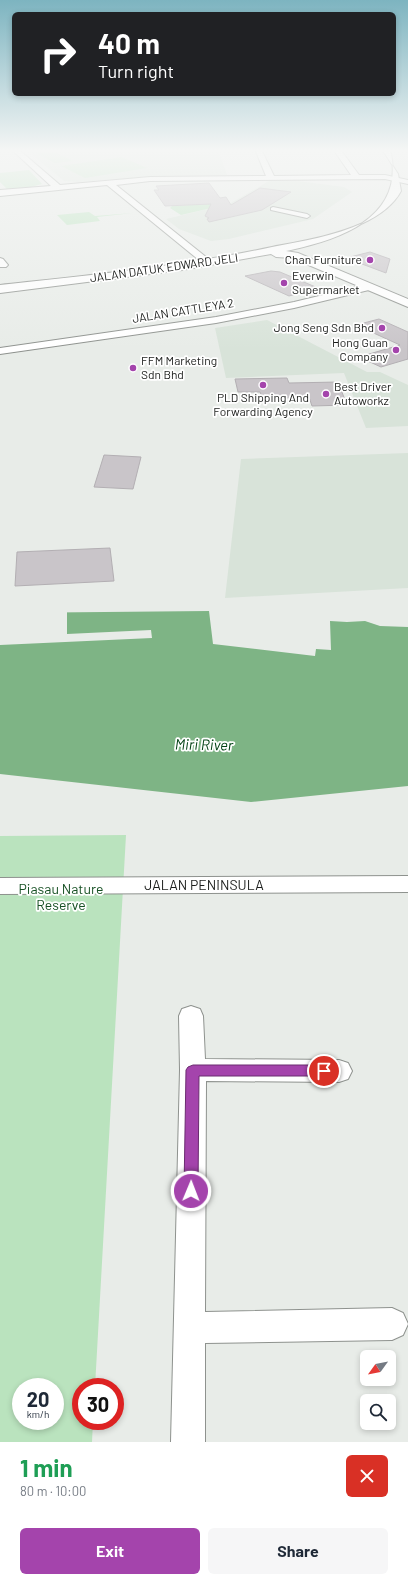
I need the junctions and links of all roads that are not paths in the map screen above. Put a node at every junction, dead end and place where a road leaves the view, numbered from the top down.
1 (150, 216) edge
2 (381, 216) edge
3 (397, 216) edge
4 (295, 250) junction
5 (322, 256) dead end
6 (208, 263) junction
7 (245, 264) junction
8 (329, 270) junction
9 (368, 286) junction
10 (0, 289) edge
11 (0, 297) edge
12 (408, 303) edge
13 (0, 351) edge
14 (408, 884) edge
15 (0, 886) edge
16 (191, 1016) dead end
17 (193, 1070) junction
18 (339, 1071) dead end
19 (392, 1324) dead end
20 (189, 1328) junction
21 (188, 1442) edge

1 - 6 street
2 - 4 street, JALAN DATUK EDWARD JELI
3 - 4 street, JALAN DATUK EDWARD JELI
4 - 6 street, JALAN DATUK EDWARD JELI
4 - 7 street, JALAN DATUK EDWARD JELI
4 - 8 street
5 - 8 street
6 - 10 street, JALAN DATUK EDWARD JELI
7 - 8 street
7 - 11 street, JALAN DATUK EDWARD JELI
8 - 9 street
9 - 12 street
9 - 13 street, JALAN CATTLEYA 2
14 - 15 street, JALAN PENINSULA
16 - 17 street
17 - 18 street
17 - 20 street
19 - 20 street
20 - 21 street

